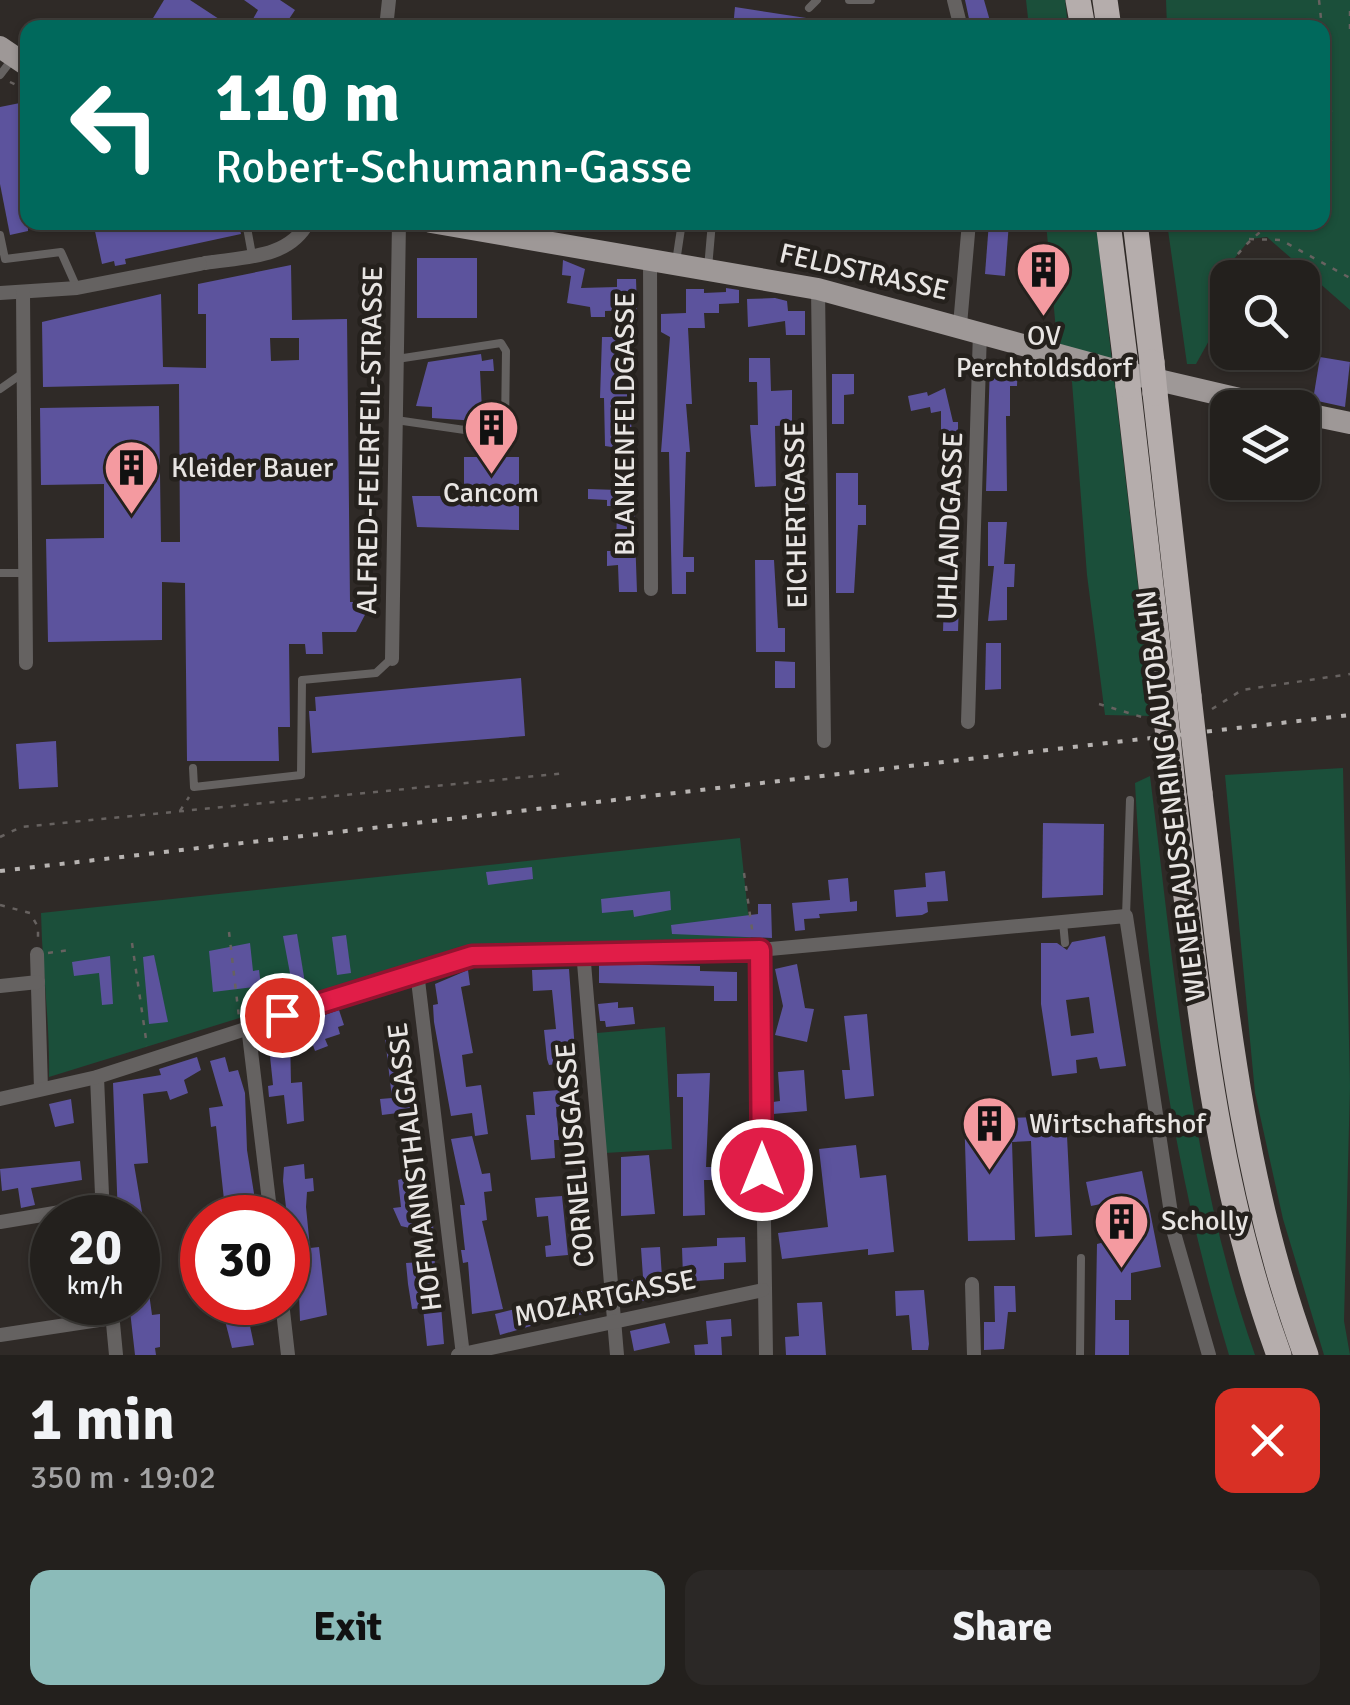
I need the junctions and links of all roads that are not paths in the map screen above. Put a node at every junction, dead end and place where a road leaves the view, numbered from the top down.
1 (816, 0) edge
2 (849, 0) edge
3 (871, 0) edge
4 (809, 8) dead end
5 (247, 230) edge
6 (304, 230) edge
7 (398, 230) edge
8 (457, 230) edge
9 (681, 230) edge
10 (711, 230) edge
11 (968, 230) edge
12 (1109, 230) edge
13 (1136, 230) edge
14 (0, 235) edge
15 (252, 255) junction
16 (650, 258) junction
17 (676, 262) junction
18 (708, 268) junction
19 (77, 288) junction
20 (818, 289) junction
21 (0, 293) edge
22 (24, 293) junction
23 (970, 328) junction
24 (396, 359) junction
25 (23, 373) junction
26 (0, 389) edge
27 (1210, 392) edge
28 (1320, 417) edge
29 (396, 420) junction
30 (1350, 424) edge
31 (0, 573) edge
32 (26, 573) junction
33 (651, 590) dead end
34 (392, 659) joint
35 (26, 663) dead end
36 (1184, 703) junction
37 (968, 722) dead end
38 (824, 741) dead end
39 (193, 768) dead end
40 (1187, 795) junction
41 (1130, 800) dead end
42 (1126, 916) junction
43 (1062, 919) junction
44 (1066, 942) dead end
45 (760, 950) junction
46 (583, 951) junction
47 (38, 954) road end
48 (417, 972) junction
49 (38, 982) junction
50 (0, 986) edge
51 (244, 1027) junction
52 (97, 1076) junction
53 (41, 1090) junction
54 (0, 1099) edge
55 (101, 1195) edge
56 (268, 1195) edge
57 (30, 1219) edge
58 (0, 1222) edge
59 (1081, 1258) dead end
60 (972, 1284) dead end
61 (764, 1290) junction
62 (614, 1321) junction
63 (45, 1325) edge
64 (113, 1325) edge
65 (285, 1325) edge
66 (0, 1335) edge
67 (116, 1355) edge
68 (288, 1355) edge
69 (461, 1355) edge
70 (617, 1355) edge
71 (766, 1355) edge
72 (974, 1355) edge
73 (1080, 1355) edge
74 (1209, 1355) edge
75 (1278, 1355) edge
76 (1306, 1355) edge

1 - 4 lane
2 - 3 lane
5 - 15 lane
6 - 15 street
7 - 24 street, ALFRED-FEIERFEIL-STRASSE
8 - 16 main road, FELDSTRASSE
9 - 17 lane
10 - 18 lane
11 - 23 street, UHLANDGASSE
12 - 36 highway, WIENER AUSSENRING AUTOBAHN, bridge
13 - 36 highway, WIENER AUSSENRING AUTOBAHN, bridge
14 - 19 lane
15 - 19 street
16 - 17 main road, FELDSTRASSE
16 - 33 street, BLANKENFELDGASSE
17 - 18 main road, FELDSTRASSE
18 - 20 main road, FELDSTRASSE
19 - 22 street
20 - 23 main road, FELDSTRASSE
20 - 38 street, EICHERTGASSE
21 - 22 street
22 - 25 street
23 - 27 main road, FELDSTRASSE
23 - 37 street, UHLANDGASSE
24 - 29 street, ALFRED-FEIERFEIL-STRASSE
24 - 29 lane
25 - 26 lane
25 - 32 street
28 - 30 main road
29 - 34 street, ALFRED-FEIERFEIL-STRASSE
31 - 32 lane
32 - 35 street
34 - 39 lane
36 - 40 highway, WIENER AUSSENRING AUTOBAHN, bridge
40 - 75 highway, WIENER AUSSENRING AUTOBAHN
40 - 76 highway, WIENER AUSSENRING AUTOBAHN
41 - 42 lane
42 - 43 street
42 - 74 street
43 - 44 lane
43 - 45 street
45 - 46 street
45 - 61 street
46 - 48 street
46 - 62 street, CORNELIUSGASSE
47 - 49 street
48 - 51 street
48 - 69 street, HOFMANNSTHALGASSE
49 - 50 street
49 - 53 street
51 - 52 street
51 - 56 street
52 - 53 street
52 - 55 street
53 - 54 street
57 - 58 street
59 - 73 lane
60 - 72 street
61 - 62 street, MOZARTGASSE
61 - 71 street
62 - 69 street, MOZARTGASSE
62 - 70 street, CORNELIUSGASSE
63 - 66 street
64 - 67 street
65 - 68 street

